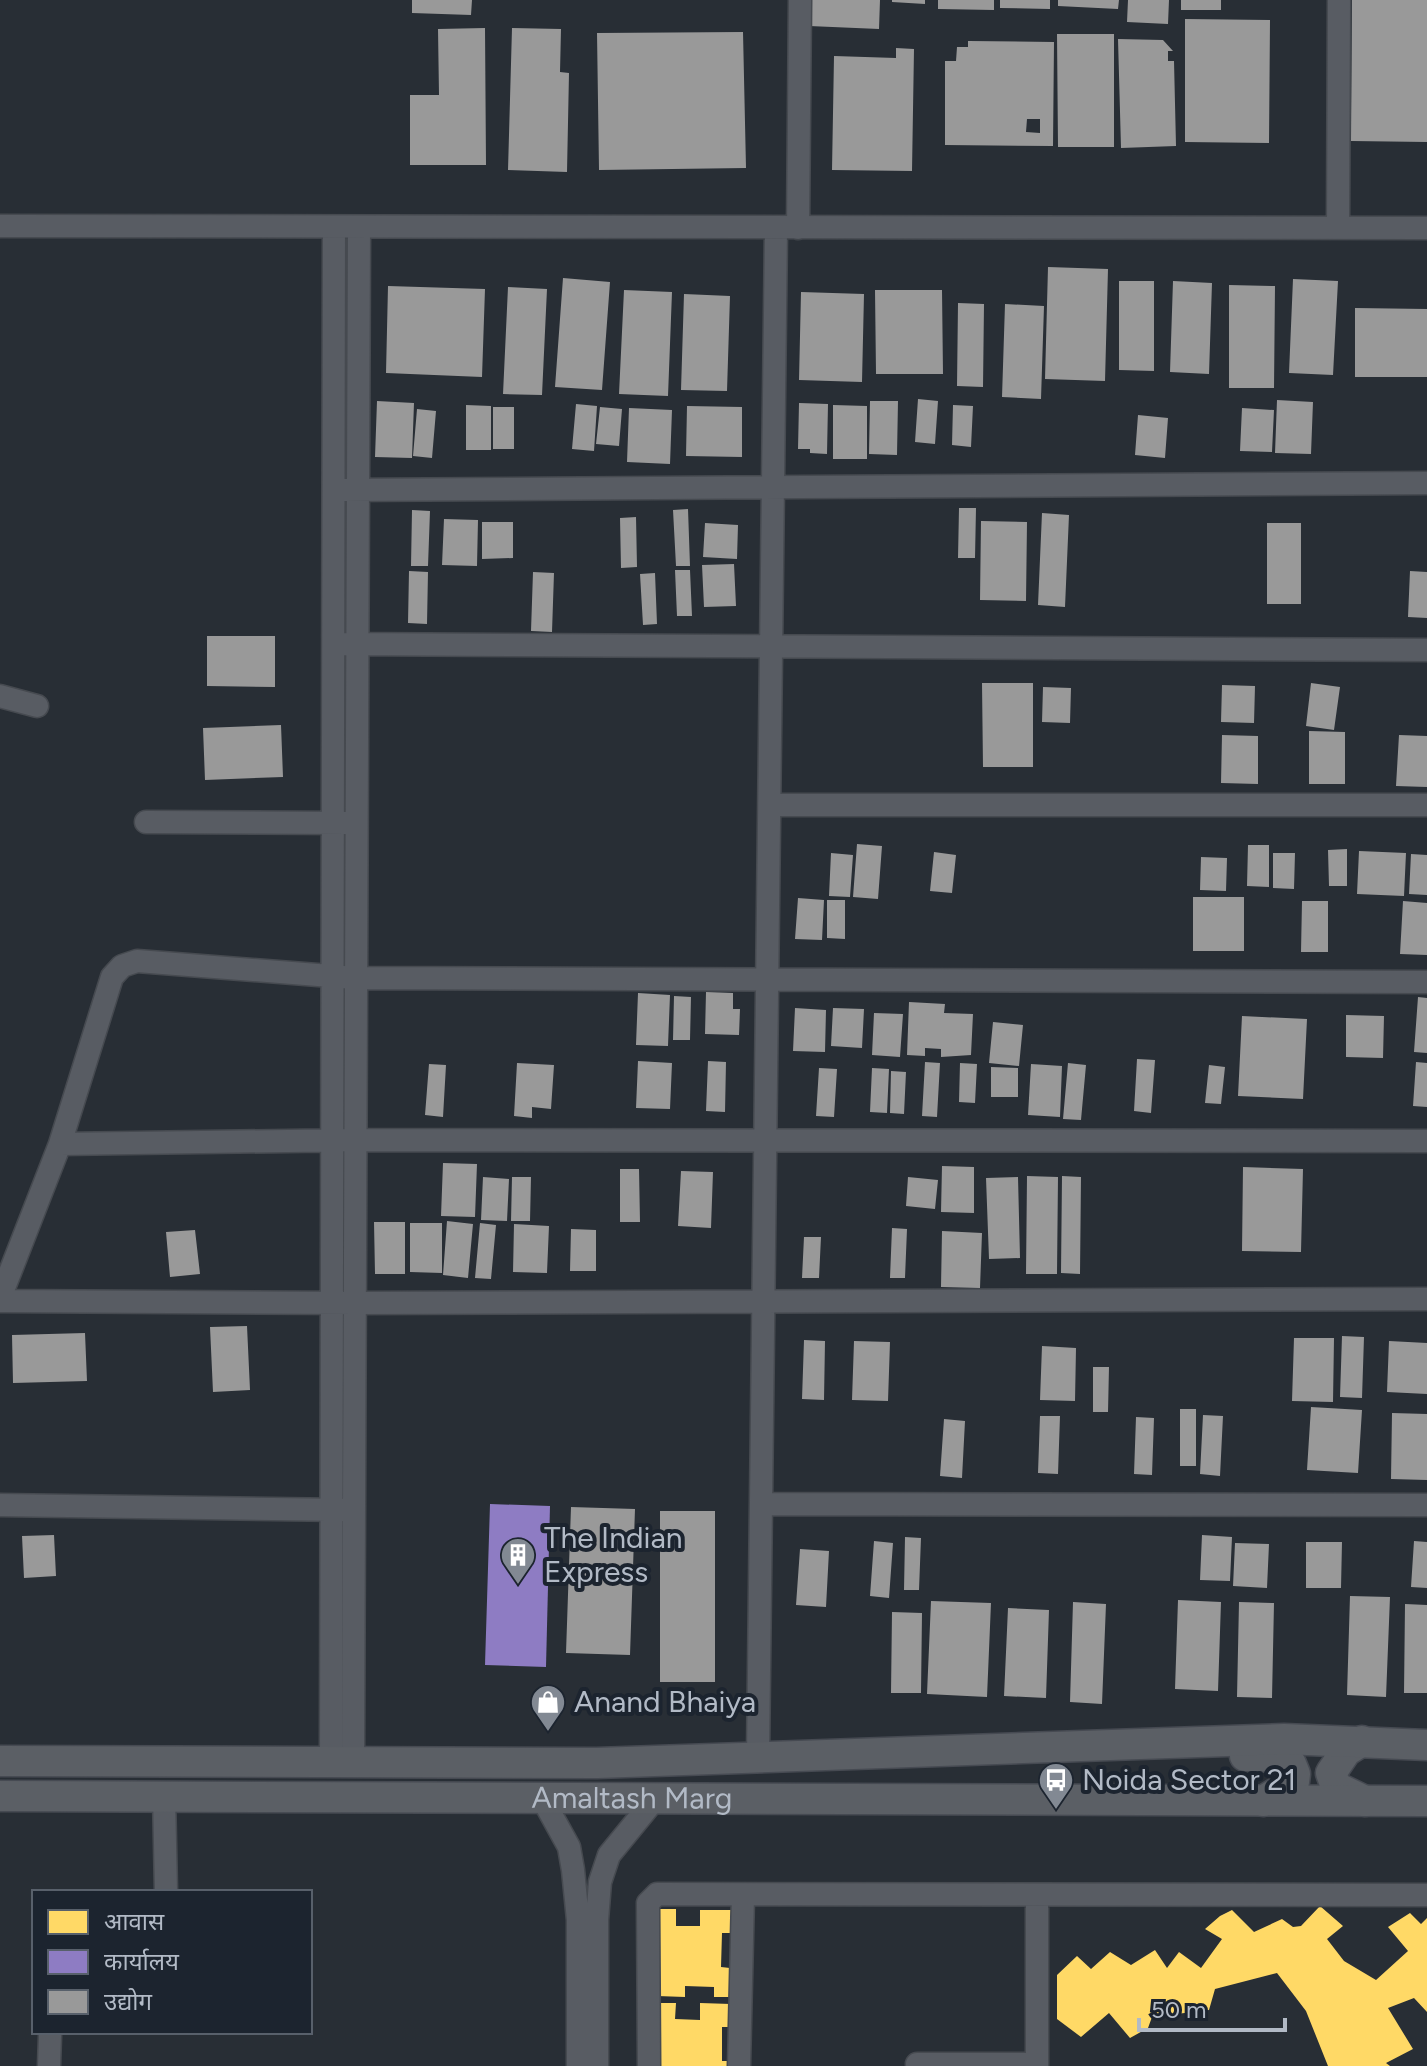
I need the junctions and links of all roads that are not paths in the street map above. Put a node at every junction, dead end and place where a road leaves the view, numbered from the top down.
1 (800, 0) edge
2 (1339, 0) edge
3 (0, 226) edge
4 (334, 228) junction
5 (359, 228) junction
6 (787, 228) junction
7 (1338, 228) junction
8 (1427, 228) edge
9 (1427, 483) edge
10 (773, 487) junction
11 (334, 490) junction
12 (358, 490) junction
13 (334, 644) junction
14 (357, 644) junction
15 (771, 647) junction
16 (1427, 650) edge
17 (0, 696) edge
18 (37, 706) dead end
19 (770, 805) junction
20 (1427, 805) edge
21 (146, 822) dead end
22 (333, 823) junction
23 (357, 823) junction
24 (333, 977) junction
25 (356, 978) junction
26 (768, 979) junction
27 (1427, 982) edge
28 (333, 1140) junction
29 (356, 1140) junction
30 (766, 1140) junction
31 (1427, 1141) edge
32 (60, 1144) junction
33 (2, 1290) edge
34 (1427, 1299) edge
35 (764, 1301) junction
36 (332, 1303) junction
37 (355, 1303) junction
38 (762, 1504) junction
39 (0, 1505) edge
40 (1427, 1505) edge
41 (343, 1510) junction
42 (1224, 1741) junction
43 (1362, 1741) junction
44 (1427, 1745) edge
45 (758, 1756) junction
46 (0, 1761) edge
47 (342, 1762) junction
48 (164, 1795) junction
49 (0, 1796) edge
50 (542, 1798) junction
51 (654, 1800) junction
52 (1263, 1801) junction
53 (1365, 1801) junction
54 (1427, 1801) edge
55 (571, 1858) junction
56 (606, 1861) junction
57 (166, 1890) edge
58 (1037, 1895) junction
59 (1427, 1895) edge
60 (743, 1896) junction
61 (50, 2036) dead end
62 (588, 2057) edge
63 (917, 2064) dead end
64 (1037, 2065) edge
65 (49, 2066) edge
66 (649, 2066) edge
67 (739, 2066) edge

1 - 6 street
2 - 7 street
3 - 4 street
4 - 5 street
4 - 11 street
5 - 6 street
5 - 12 street
6 - 7 street
6 - 10 street
7 - 8 street
9 - 10 street
10 - 12 street
10 - 15 street
11 - 12 street
11 - 13 street
12 - 14 street
13 - 14 street
13 - 22 street
14 - 15 street
14 - 23 street
15 - 16 street
15 - 19 street
17 - 18 street
19 - 20 street
19 - 26 street
21 - 22 street
22 - 23 street
22 - 24 street
23 - 25 street
24 - 25 street
24 - 28 street
24 - 32 street
25 - 26 street
25 - 29 street
26 - 27 street
26 - 30 street
28 - 29 street
28 - 32 street
28 - 36 street
29 - 30 street
29 - 37 street
30 - 31 street
30 - 35 street
32 - 33 street
33 - 36 street
34 - 35 street
35 - 37 street
35 - 38 street
36 - 37 street
36 - 41 street
37 - 41 street
38 - 40 street
38 - 45 street
39 - 41 street
41 - 47 street
42 - 43 main road, Amaltash Marg
42 - 45 main road, Amaltash Marg
42 - 52 main road, Amaltash Marg
43 - 44 main road, Amaltash Marg
43 - 53 main road
45 - 47 main road, Amaltash Marg
46 - 47 main road, Amaltash Marg
48 - 49 main road, Amaltash Marg
48 - 50 main road, Amaltash Marg
48 - 57 street
50 - 51 main road, Amaltash Marg
50 - 55 street
51 - 52 main road, Amaltash Marg
51 - 56 street
52 - 53 main road, Amaltash Marg
53 - 54 main road, Amaltash Marg
55 - 56 street
55 - 62 street
56 - 62 street
58 - 59 street
58 - 60 street
58 - 64 street
60 - 66 street
60 - 67 street
61 - 65 street
63 - 64 street

